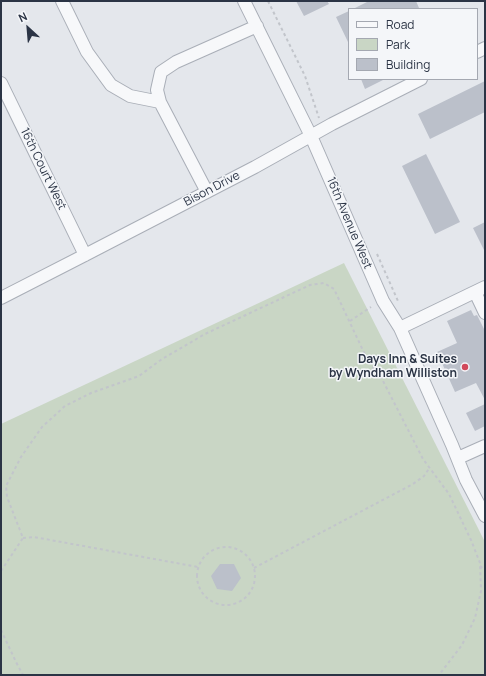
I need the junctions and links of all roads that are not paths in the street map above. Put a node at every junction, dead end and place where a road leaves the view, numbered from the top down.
1 (62, 1) edge
2 (244, 1) edge
3 (257, 26) junction
4 (419, 80) edge
5 (1, 83) edge
6 (160, 102) junction
7 (311, 136) junction
8 (207, 192) junction
9 (86, 256) junction
10 (480, 290) edge
11 (3, 292) edge
12 (485, 313) edge
13 (400, 328) junction
14 (485, 446) edge
15 (458, 458) junction
16 (485, 516) edge

1 - 6 street
2 - 3 street, 16th Avenue West
3 - 6 street
3 - 7 street, 16th Avenue West
4 - 7 street, Bison Drive
5 - 9 street, 16th Court West
6 - 8 street
7 - 8 street, Bison Drive
7 - 13 street, 16th Avenue West
8 - 9 street, Bison Drive
9 - 11 street, Bison Drive
10 - 12 street
10 - 13 street
13 - 15 street, 16th Avenue West
14 - 15 street
15 - 16 street, 16th Avenue West

